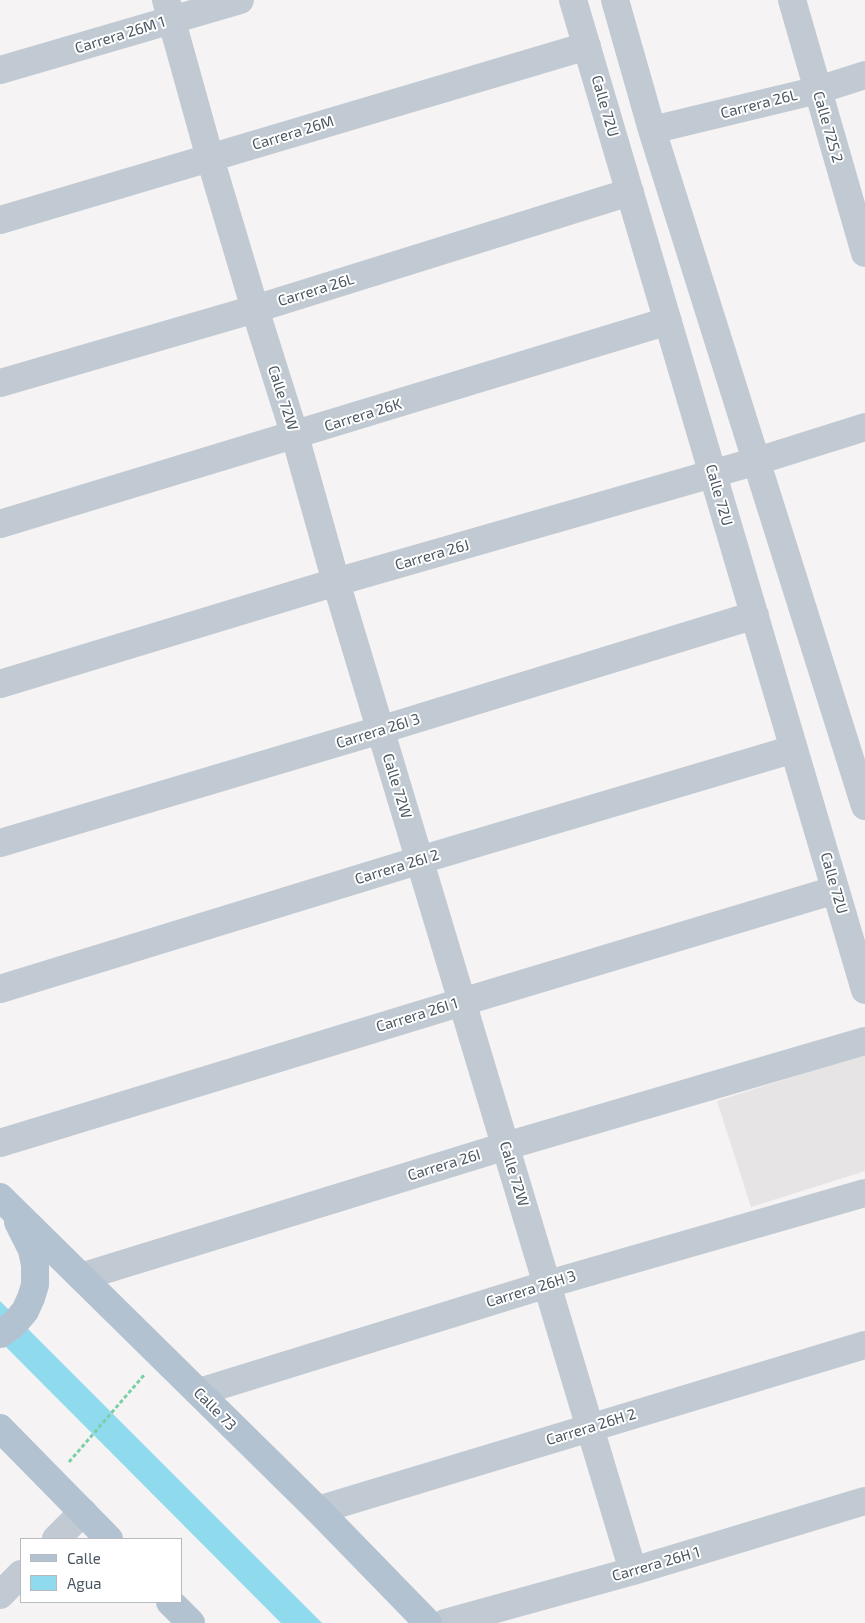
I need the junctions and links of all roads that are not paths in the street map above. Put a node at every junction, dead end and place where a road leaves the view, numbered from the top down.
1 (240, 0) edge
2 (573, 0) edge
3 (615, 0) edge
4 (792, 0) edge
5 (169, 10) edge
6 (587, 46) junction
7 (0, 70) edge
8 (865, 74) edge
9 (818, 90) junction
10 (652, 130) junction
11 (210, 158) junction
12 (630, 192) junction
13 (0, 220) edge
14 (865, 253) edge
15 (255, 309) junction
16 (668, 322) junction
17 (0, 383) edge
18 (865, 426) edge
19 (295, 436) junction
20 (756, 461) junction
21 (713, 474) junction
22 (0, 524) edge
23 (336, 582) junction
24 (755, 615) junction
25 (0, 684) edge
26 (380, 730) junction
27 (794, 748) junction
28 (864, 798) edge
29 (0, 843) edge
30 (420, 860) junction
31 (835, 890) junction
32 (0, 989) edge
33 (865, 990) edge
34 (462, 1002) junction
35 (865, 1041) edge
36 (0, 1143) edge
37 (506, 1146) junction
38 (865, 1192) edge
39 (4, 1201) edge
40 (81, 1277) junction
41 (548, 1284) junction
42 (0, 1334) edge
43 (865, 1345) edge
44 (199, 1392) junction
45 (0, 1428) edge
46 (590, 1428) junction
47 (865, 1501) edge
48 (318, 1510) junction
49 (83, 1512) junction
50 (57, 1538) edge
51 (109, 1538) edge
52 (633, 1571) junction
53 (20, 1575) edge
54 (0, 1595) edge
55 (428, 1623) edge
56 (445, 1623) edge

1 - 5 street, Carrera 26M 1
2 - 6 street, Calle 72U
3 - 10 street
4 - 9 street, Calle 72S 2
5 - 7 street, Carrera 26M 1
5 - 11 street, Calle 72W
6 - 11 street, Carrera 26M
6 - 12 street, Calle 72U
8 - 9 street, Carrera 26L
9 - 10 street, Carrera 26L
9 - 14 street, Calle 72S 2
10 - 20 street
11 - 13 street, Carrera 26M
11 - 15 street, Calle 72W
12 - 15 street, Carrera 26L
12 - 16 street, Calle 72U
15 - 17 street, Carrera 26L
15 - 19 street, Calle 72W
16 - 19 street, Carrera 26K
16 - 21 street, Calle 72U
18 - 20 street, Carrera 26J
19 - 22 street, Carrera 26K
19 - 23 street, Calle 72W
20 - 21 street, Carrera 26J
20 - 28 street
21 - 23 street, Carrera 26J
21 - 24 street, Calle 72U
23 - 25 street, Carrera 26J
23 - 26 street, Calle 72W
24 - 26 street, Carrera 26I 3
24 - 27 street, Calle 72U
26 - 29 street, Carrera 26I 3
26 - 30 street, Calle 72W
27 - 30 street, Carrera 26I 2
27 - 31 street, Calle 72U
30 - 32 street, Carrera 26I 2
30 - 34 street, Calle 72W
31 - 33 street, Calle 72U
31 - 34 street, Carrera 26I 1
34 - 36 street, Carrera 26I 1
34 - 37 street, Calle 72W
35 - 37 street, Carrera 26I
37 - 40 street, Carrera 26I
37 - 41 street, Calle 72W
38 - 41 street, Carrera 26H 3
39 - 40 main road, Calle 73
39 - 42 main road
40 - 44 main road, Calle 73
41 - 44 street, Carrera 26H 3
41 - 46 street, Calle 72W
43 - 46 street, Carrera 26H 2
44 - 48 main road, Calle 73
45 - 49 main road
46 - 48 street, Carrera 26H 2
46 - 52 street, Calle 72W
47 - 52 street, Carrera 26H 1
48 - 55 main road, Calle 73
49 - 50 street
49 - 51 main road
52 - 56 street, Carrera 26H 1
53 - 54 street

